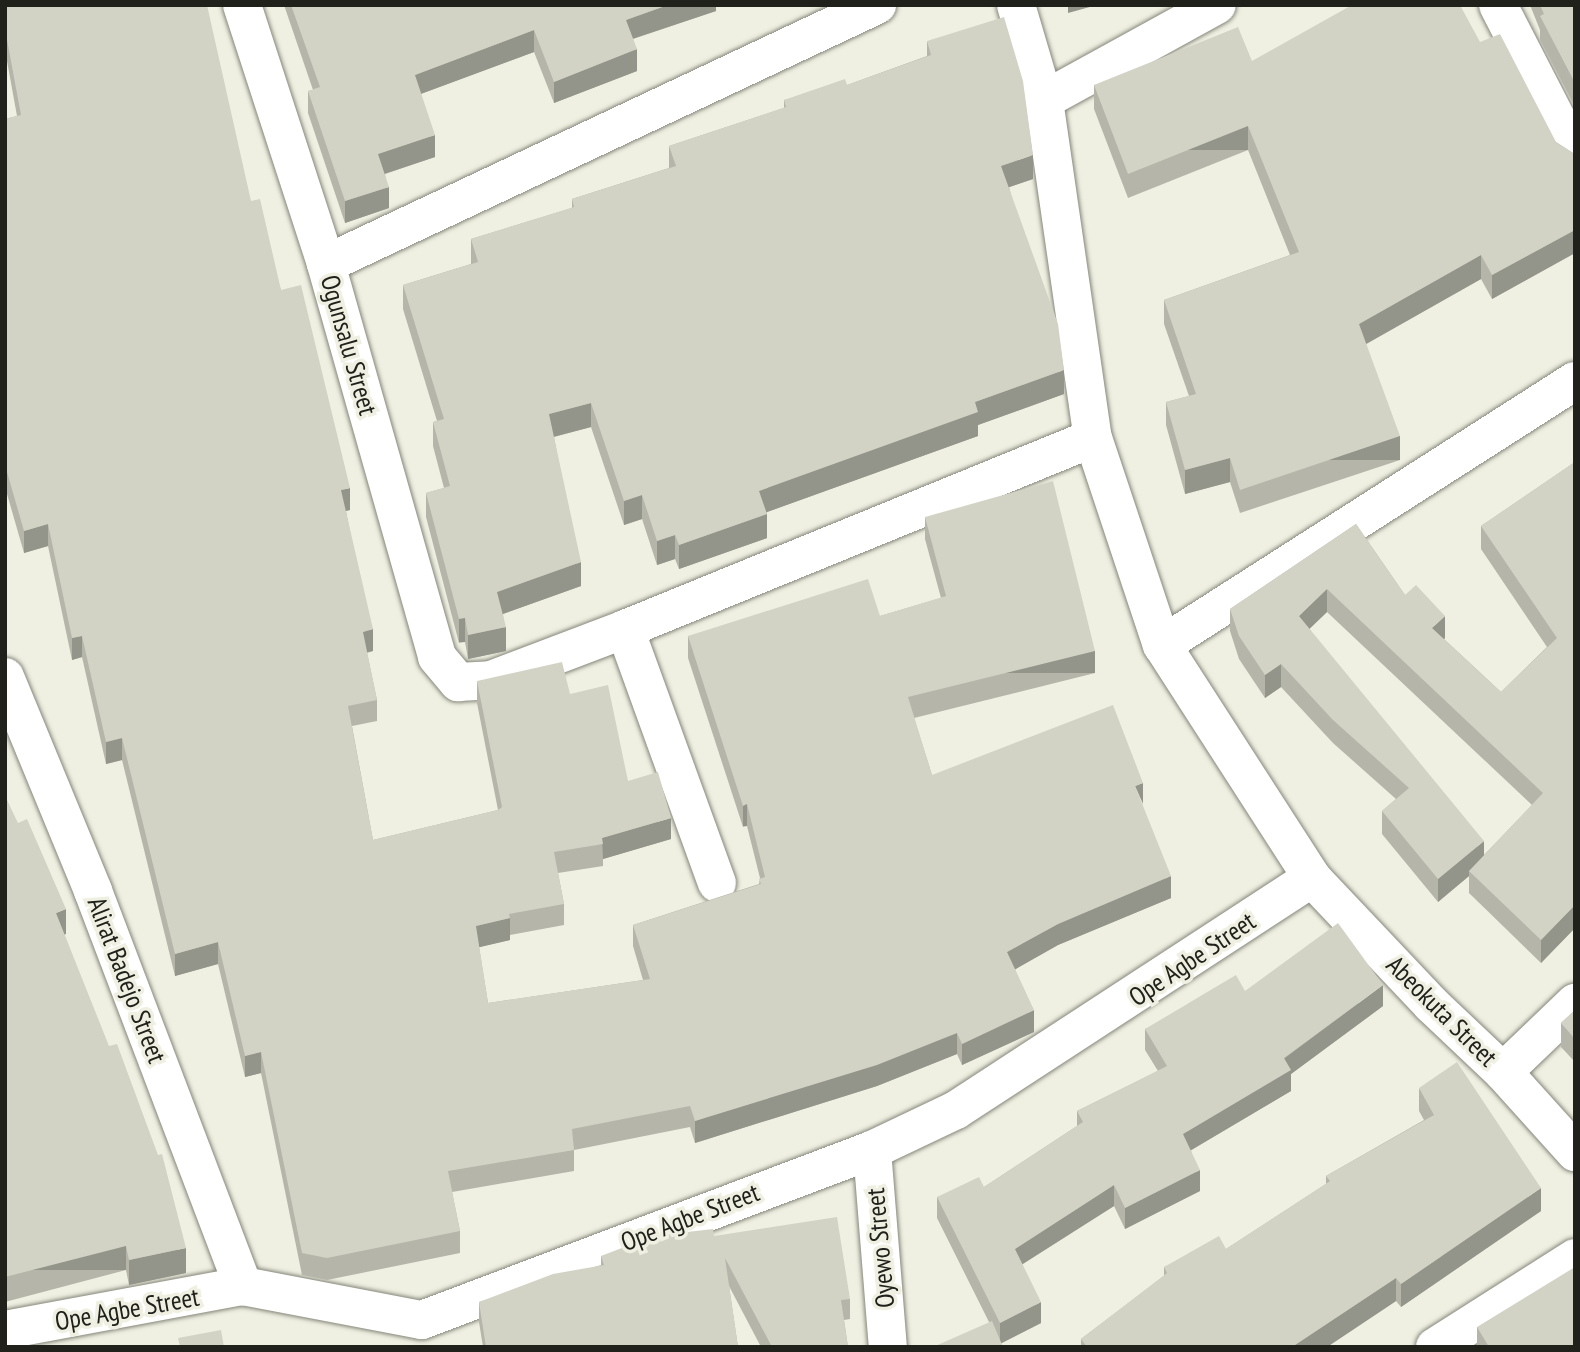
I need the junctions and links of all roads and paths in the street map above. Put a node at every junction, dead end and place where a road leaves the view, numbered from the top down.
1 (242, 5) edge
2 (877, 5) edge
3 (1016, 5) edge
4 (1217, 5) edge
5 (1498, 5) edge
6 (1044, 100) junction
7 (1575, 155) edge
8 (326, 264) junction
9 (1575, 381) edge
10 (1093, 438) junction
11 (625, 629) junction
12 (1162, 645) junction
13 (5, 677) edge
14 (1311, 878) junction
15 (717, 883) dead end
16 (1575, 1003) edge
17 (1503, 1072) junction
18 (872, 1150) junction
19 (1575, 1152) edge
20 (1575, 1258) edge
21 (243, 1286) junction
22 (5, 1330) edge
23 (424, 1334) edge
24 (888, 1347) edge
25 (1435, 1347) edge

1 - 8 street, Ogunsalu Street
2 - 8 street
3 - 6 street, Abeokuta Street
4 - 6 street
5 - 7 street
6 - 10 street, Abeokuta Street
8 - 11 street, Ogunsalu Street
9 - 12 street
10 - 11 street
10 - 12 street, Abeokuta Street
11 - 15 street
12 - 14 street, Abeokuta Street
13 - 21 street, Alirat Badejo Street
14 - 17 street, Abeokuta Street
14 - 18 street, Ope Agbe Street
16 - 17 street, Abeokuta Street
17 - 19 street
18 - 23 street, Ope Agbe Street
18 - 24 street, Oyewo Street
20 - 25 street
21 - 22 street, Ope Agbe Street
21 - 23 street, Ope Agbe Street

